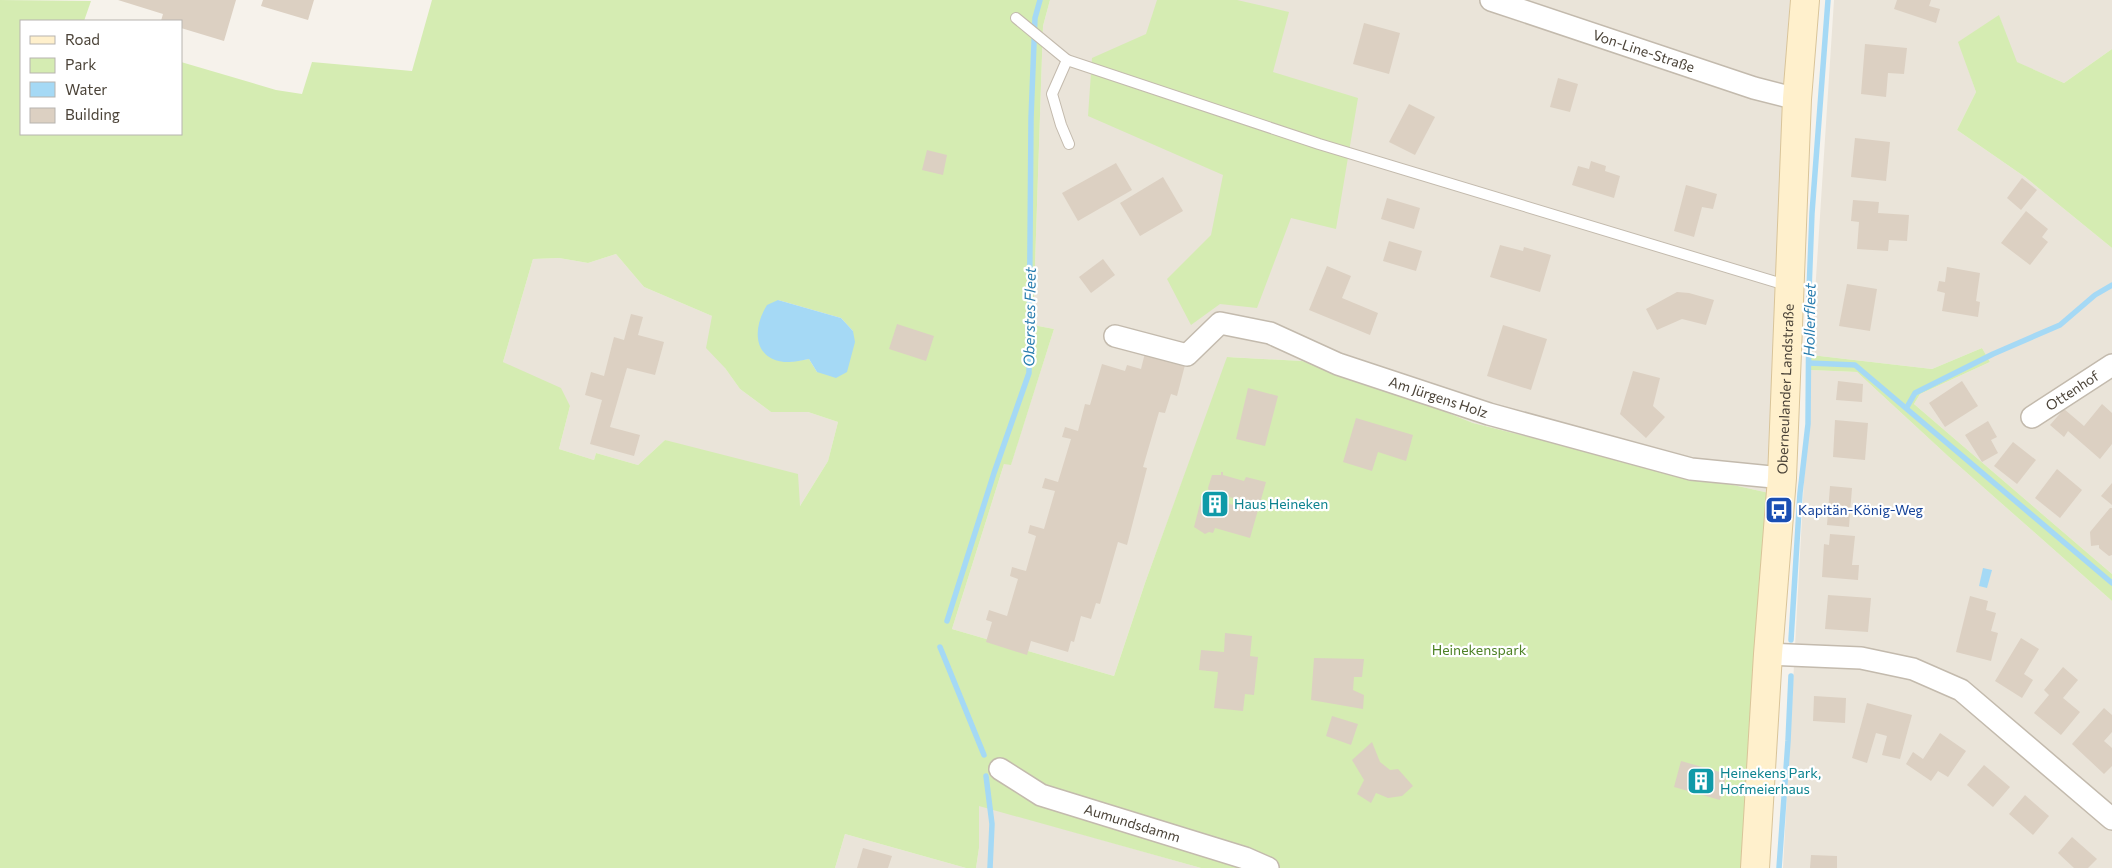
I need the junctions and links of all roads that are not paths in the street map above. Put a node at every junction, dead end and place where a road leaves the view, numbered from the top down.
1 (1491, 0) edge
2 (1805, 0) edge
3 (1016, 18) dead end
4 (1067, 60) junction
5 (1797, 99) junction
6 (1069, 144) dead end
7 (1789, 286) junction
8 (1115, 336) dead end
9 (2112, 365) edge
10 (2032, 417) dead end
11 (1782, 478) junction
12 (1768, 654) junction
13 (1000, 769) dead end
14 (2112, 819) edge
15 (1268, 868) edge
16 (1755, 868) edge

1 - 5 street, Von-Line-Straße
2 - 5 street, Oberneulander Landstraße
3 - 4 lane
4 - 6 lane
4 - 7 lane
5 - 7 street, Oberneulander Landstraße
7 - 11 street, Oberneulander Landstraße
8 - 11 street, Am Jürgens Holz
9 - 10 street, Ottenhof
11 - 12 street, Oberneulander Landstraße
12 - 14 street
12 - 16 street, Oberneulander Landstraße
13 - 15 street, Aumundsdamm

